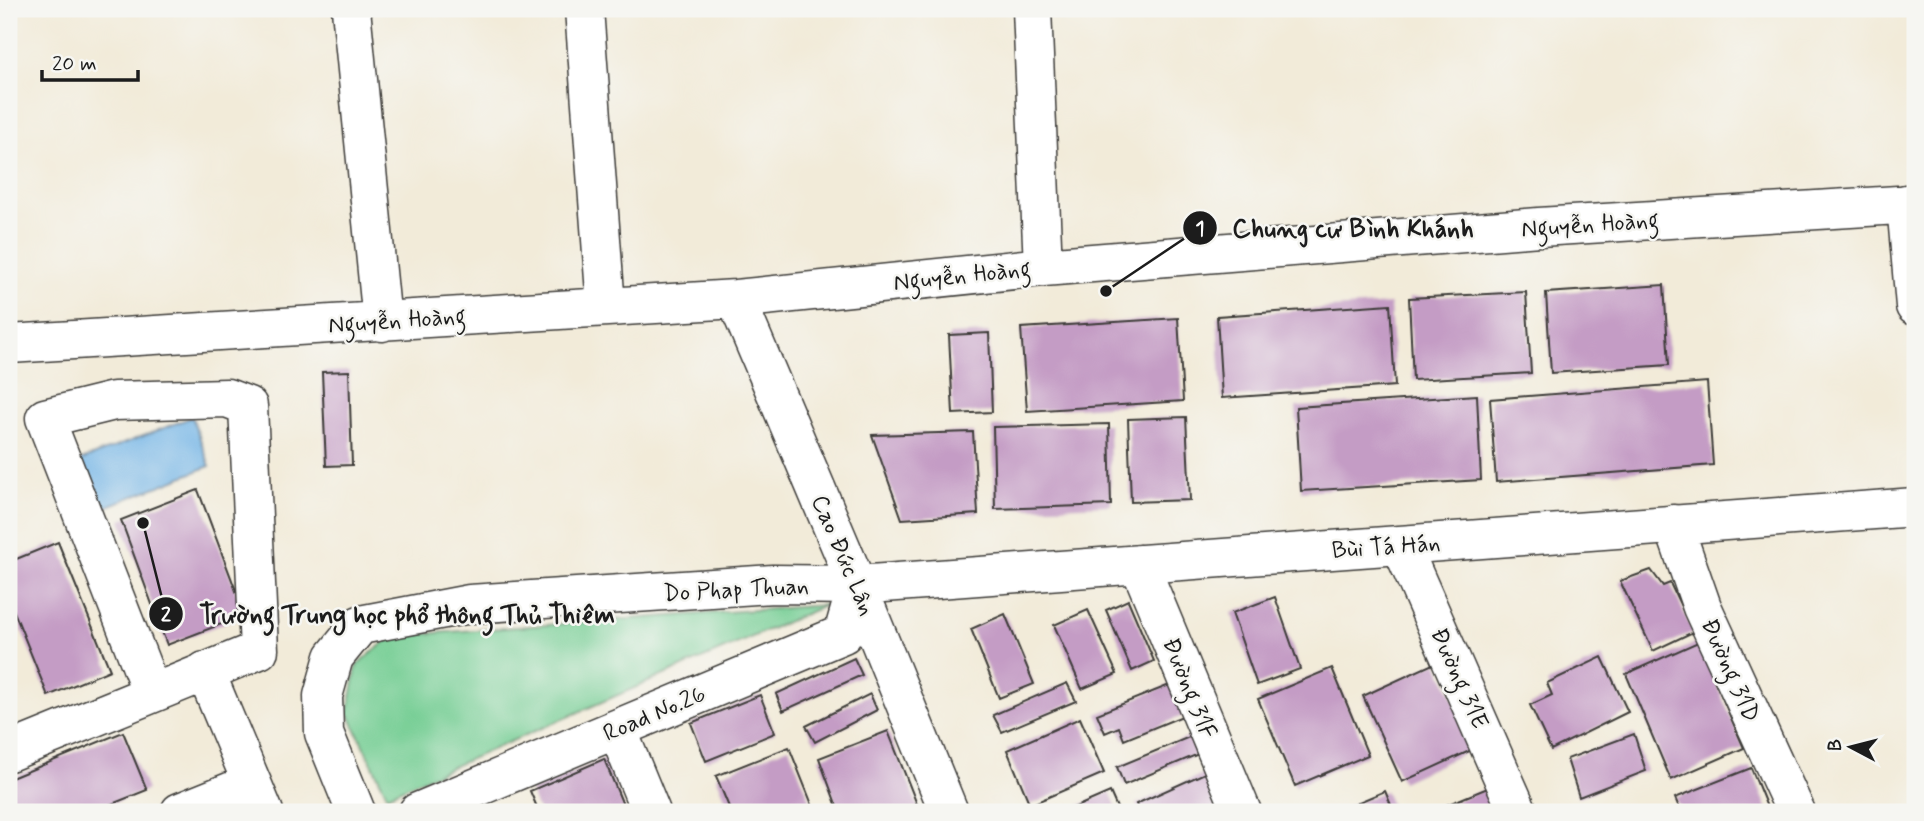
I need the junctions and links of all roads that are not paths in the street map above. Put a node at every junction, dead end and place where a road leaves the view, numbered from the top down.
1 (351, 9) edge
2 (583, 9) edge
3 (1032, 9) edge
4 (1910, 204) edge
5 (1043, 267) junction
6 (736, 299) junction
7 (1915, 306) edge
8 (606, 307) junction
9 (382, 322) junction
10 (9, 344) edge
11 (1915, 507) edge
12 (1673, 524) junction
13 (1401, 545) junction
14 (1139, 564) junction
15 (857, 585) junction
16 (205, 671) junction
17 (152, 693) junction
18 (617, 729) junction
19 (9, 752) edge
20 (258, 798) edge
21 (180, 812) edge
22 (356, 812) edge
23 (418, 812) edge
24 (651, 812) edge
25 (949, 812) edge
26 (1242, 812) edge
27 (1518, 812) edge
28 (1796, 812) edge

1 - 9 street
2 - 8 street
3 - 5 street
4 - 5 street, Nguyễn Hoàng
4 - 7 street
5 - 6 street, Nguyễn Hoàng
6 - 8 street, Nguyễn Hoàng
6 - 15 street, Cao Đức Lân
8 - 9 street, Nguyễn Hoàng
9 - 10 street, Nguyễn Hoàng
11 - 12 street, Bùi Tá Hán
12 - 13 street, Bùi Tá Hán
12 - 28 street, Đường 31D
13 - 14 street, Bùi Tá Hán
13 - 27 street, Đường 31E
14 - 15 street, Bùi Tá Hán
14 - 26 street, Đường 31F
15 - 18 street, Road No.26
15 - 22 street, Do Phap Thuan
15 - 25 street, Cao Đức Lân
16 - 17 street
16 - 17 street
16 - 20 street
17 - 19 street
18 - 23 street, Road No.26
18 - 24 street
20 - 21 street

